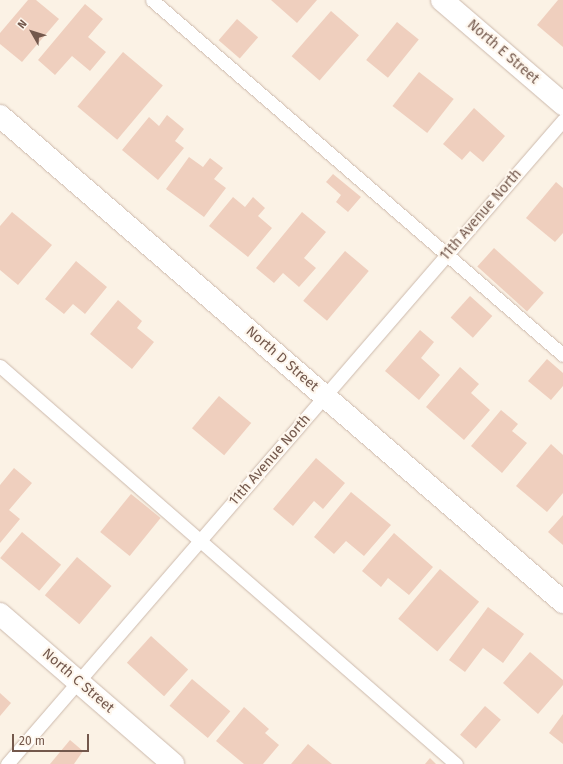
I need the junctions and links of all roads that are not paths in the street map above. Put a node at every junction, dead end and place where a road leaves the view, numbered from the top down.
1 (152, 0) edge
2 (442, 0) edge
3 (563, 104) edge
4 (0, 116) edge
5 (563, 120) edge
6 (447, 255) junction
7 (563, 355) edge
8 (0, 366) edge
9 (325, 396) junction
10 (201, 539) junction
11 (563, 602) edge
12 (0, 614) edge
13 (79, 681) junction
14 (7, 764) edge
15 (174, 764) edge
16 (456, 764) edge

1 - 6 lane
2 - 3 street, North E Street
4 - 9 street, North D Street
5 - 6 lane, 11th Avenue North
6 - 7 lane
6 - 9 lane, 11th Avenue North
8 - 10 lane
9 - 10 lane, 11th Avenue North
9 - 11 street, North D Street
10 - 13 lane, 11th Avenue North
10 - 16 lane
12 - 13 street, North C Street
13 - 14 lane, 11th Avenue North
13 - 15 street, North C Street

